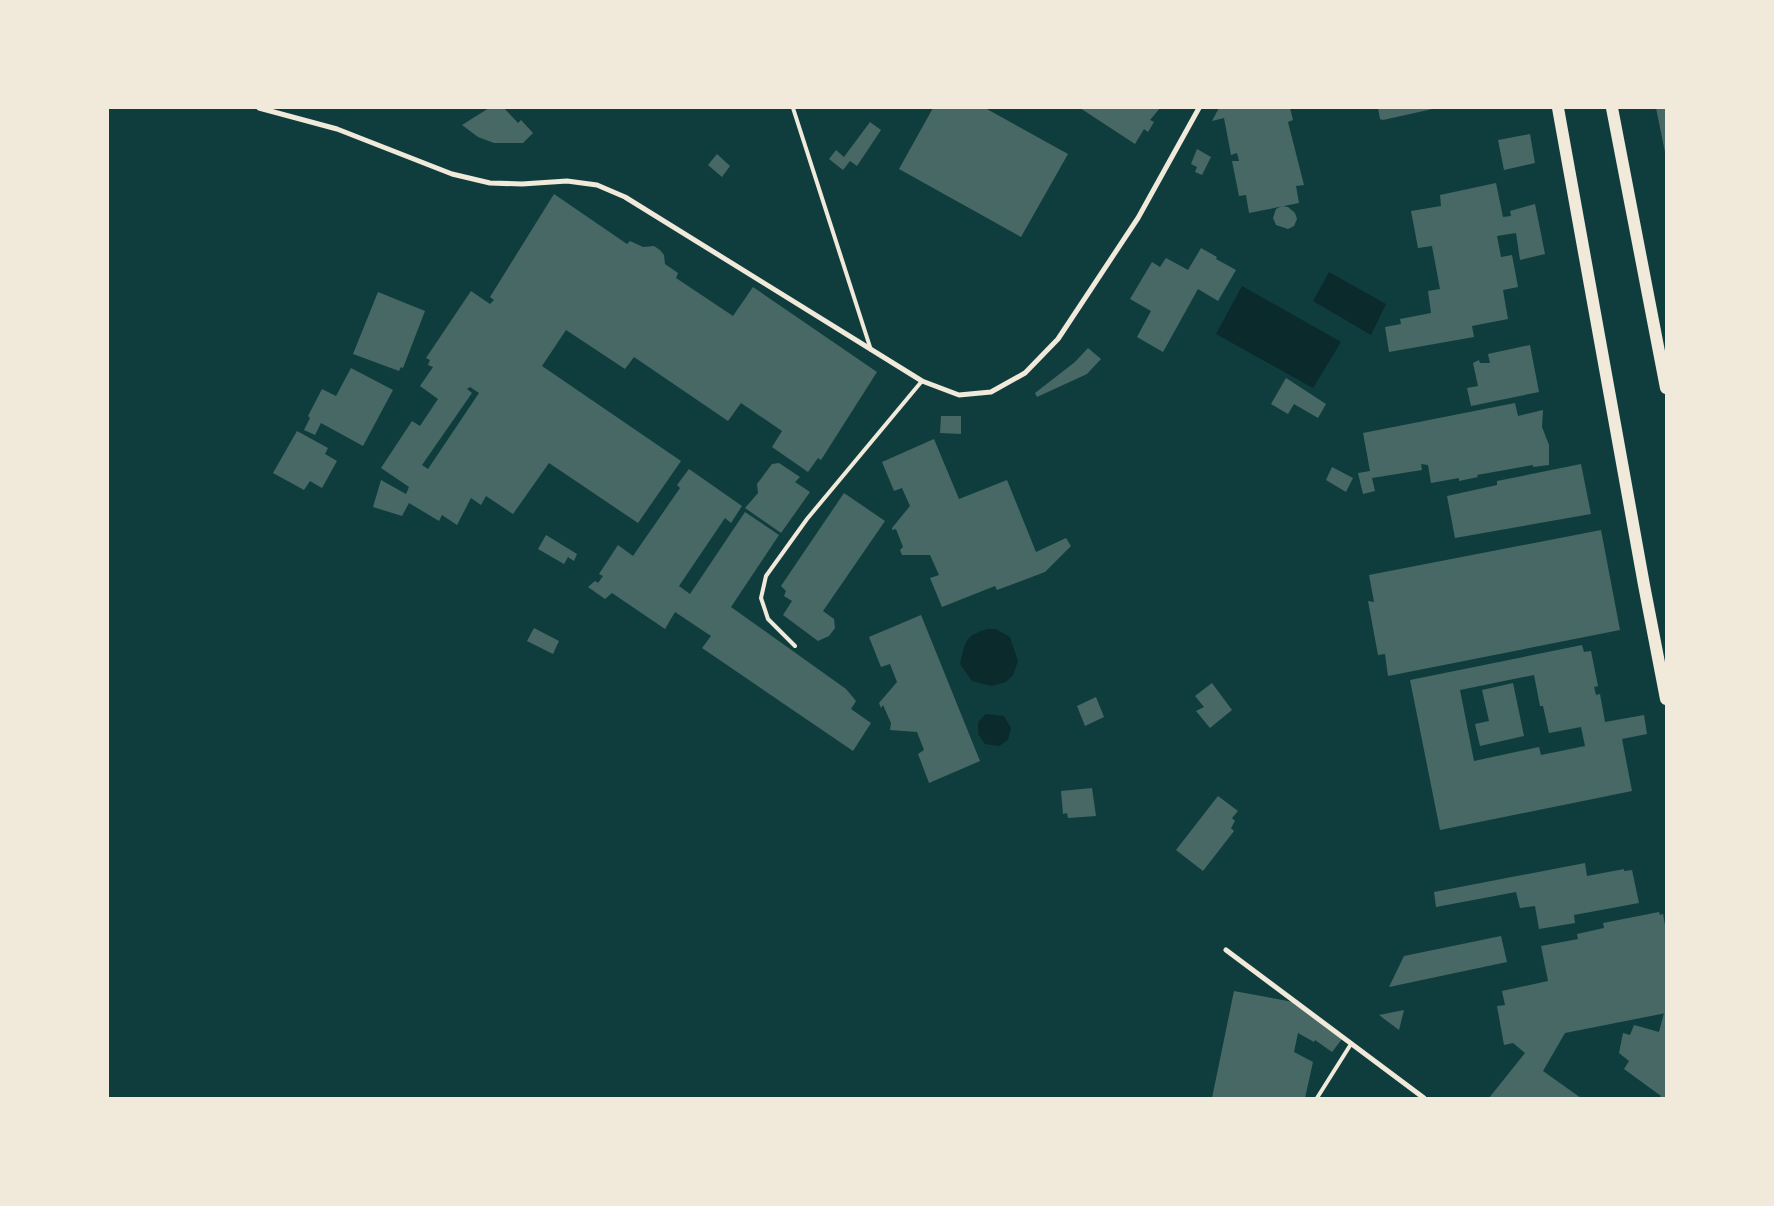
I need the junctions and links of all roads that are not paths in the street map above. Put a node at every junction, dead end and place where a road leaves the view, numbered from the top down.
1 (259, 108) edge
2 (792, 108) edge
3 (1200, 108) edge
4 (1558, 108) edge
5 (1612, 108) edge
6 (871, 350) junction
7 (922, 382) junction
8 (1666, 388) edge
9 (795, 646) dead end
10 (1666, 699) edge
11 (1226, 950) dead end
12 (1351, 1044) junction
13 (1317, 1098) edge
14 (1424, 1098) edge

1 - 6 street
2 - 6 lane
3 - 7 street
4 - 10 main road
5 - 8 main road
6 - 7 street
7 - 9 lane
11 - 12 street
12 - 13 lane
12 - 14 street

